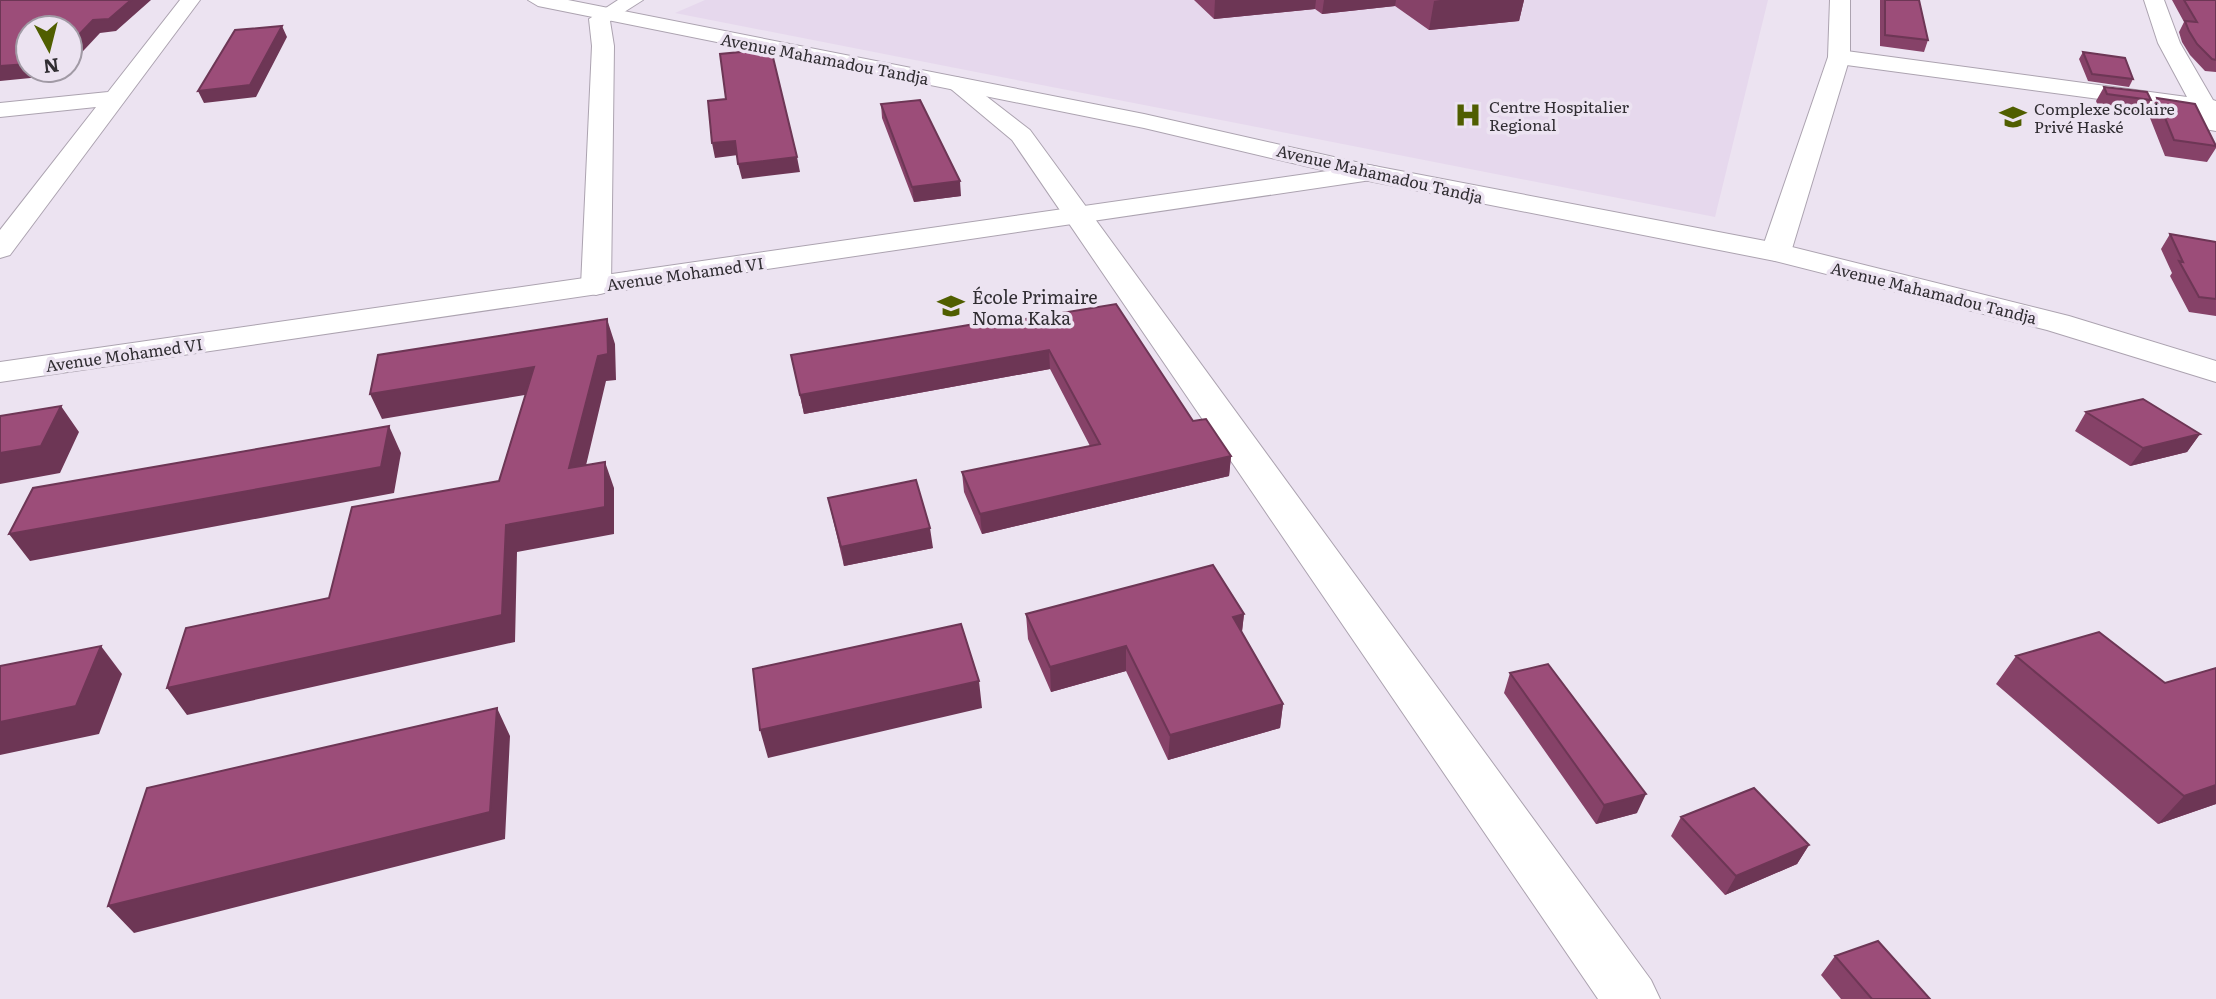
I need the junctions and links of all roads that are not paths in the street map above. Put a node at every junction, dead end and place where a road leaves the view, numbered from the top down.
1 (190, 0) edge
2 (538, 0) edge
3 (1840, 0) edge
4 (2154, 0) edge
5 (623, 12) edge
6 (1839, 57) junction
7 (956, 84) junction
8 (115, 98) junction
9 (2211, 107) edge
10 (0, 110) edge
11 (2216, 129) edge
12 (1369, 173) junction
13 (1079, 215) junction
14 (0, 249) edge
15 (1776, 252) junction
16 (596, 286) junction
17 (0, 372) edge
18 (2216, 372) edge
19 (1631, 999) edge

1 - 8 street
2 - 5 street, Avenue Mahamadou Tandja
3 - 6 street
4 - 9 street
5 - 7 street, Avenue Mahamadou Tandja
5 - 16 street
6 - 9 street
6 - 15 street
7 - 12 street, Avenue Mahamadou Tandja
7 - 13 street
8 - 10 street
8 - 14 street
9 - 11 street
12 - 13 street, Avenue Mohamed VI
12 - 15 street, Avenue Mahamadou Tandja
13 - 16 street, Avenue Mohamed VI
13 - 19 street
15 - 18 street, Avenue Mahamadou Tandja
16 - 17 street, Avenue Mohamed VI

